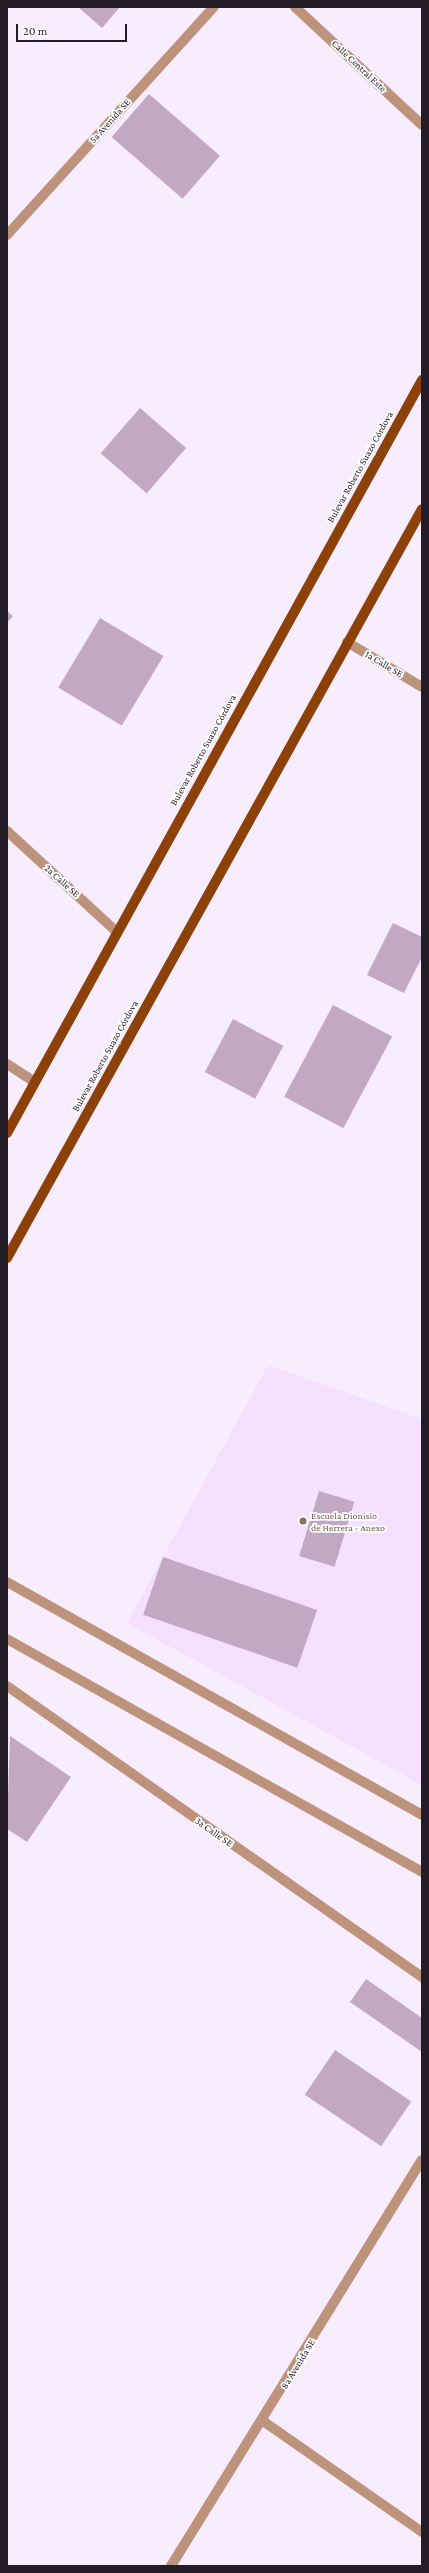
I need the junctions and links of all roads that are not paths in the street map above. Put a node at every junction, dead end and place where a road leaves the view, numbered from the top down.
1 (214, 7) edge
2 (295, 7) edge
3 (422, 125) edge
4 (7, 235) edge
5 (422, 380) edge
6 (422, 509) edge
7 (347, 642) junction
8 (422, 686) edge
9 (7, 831) edge
10 (117, 932) junction
11 (7, 1064) edge
12 (35, 1082) junction
13 (7, 1133) edge
14 (7, 1258) edge
15 (7, 1582) edge
16 (7, 1638) edge
17 (7, 1686) edge
18 (422, 1815) edge
19 (422, 1872) edge
20 (422, 1977) edge
21 (422, 2160) edge
22 (263, 2421) junction
23 (422, 2532) edge
24 (171, 2566) edge

1 - 4 street, 5a Avenida SE
2 - 3 street, Calle Central Este
5 - 10 main road, Bulevar Roberto Suazo Córdova
6 - 7 main road, Bulevar Roberto Suazo Córdova
7 - 8 street, 1a Calle SE
7 - 14 main road, Bulevar Roberto Suazo Córdova
9 - 10 street, 2a Calle SE
10 - 12 main road, Bulevar Roberto Suazo Córdova
11 - 12 street
12 - 13 main road, Bulevar Roberto Suazo Córdova
15 - 18 street
16 - 19 street
17 - 20 street, 3a Calle SE
21 - 22 street, 8a Avenida SE
22 - 23 street
22 - 24 street, 8a Avenida SE

